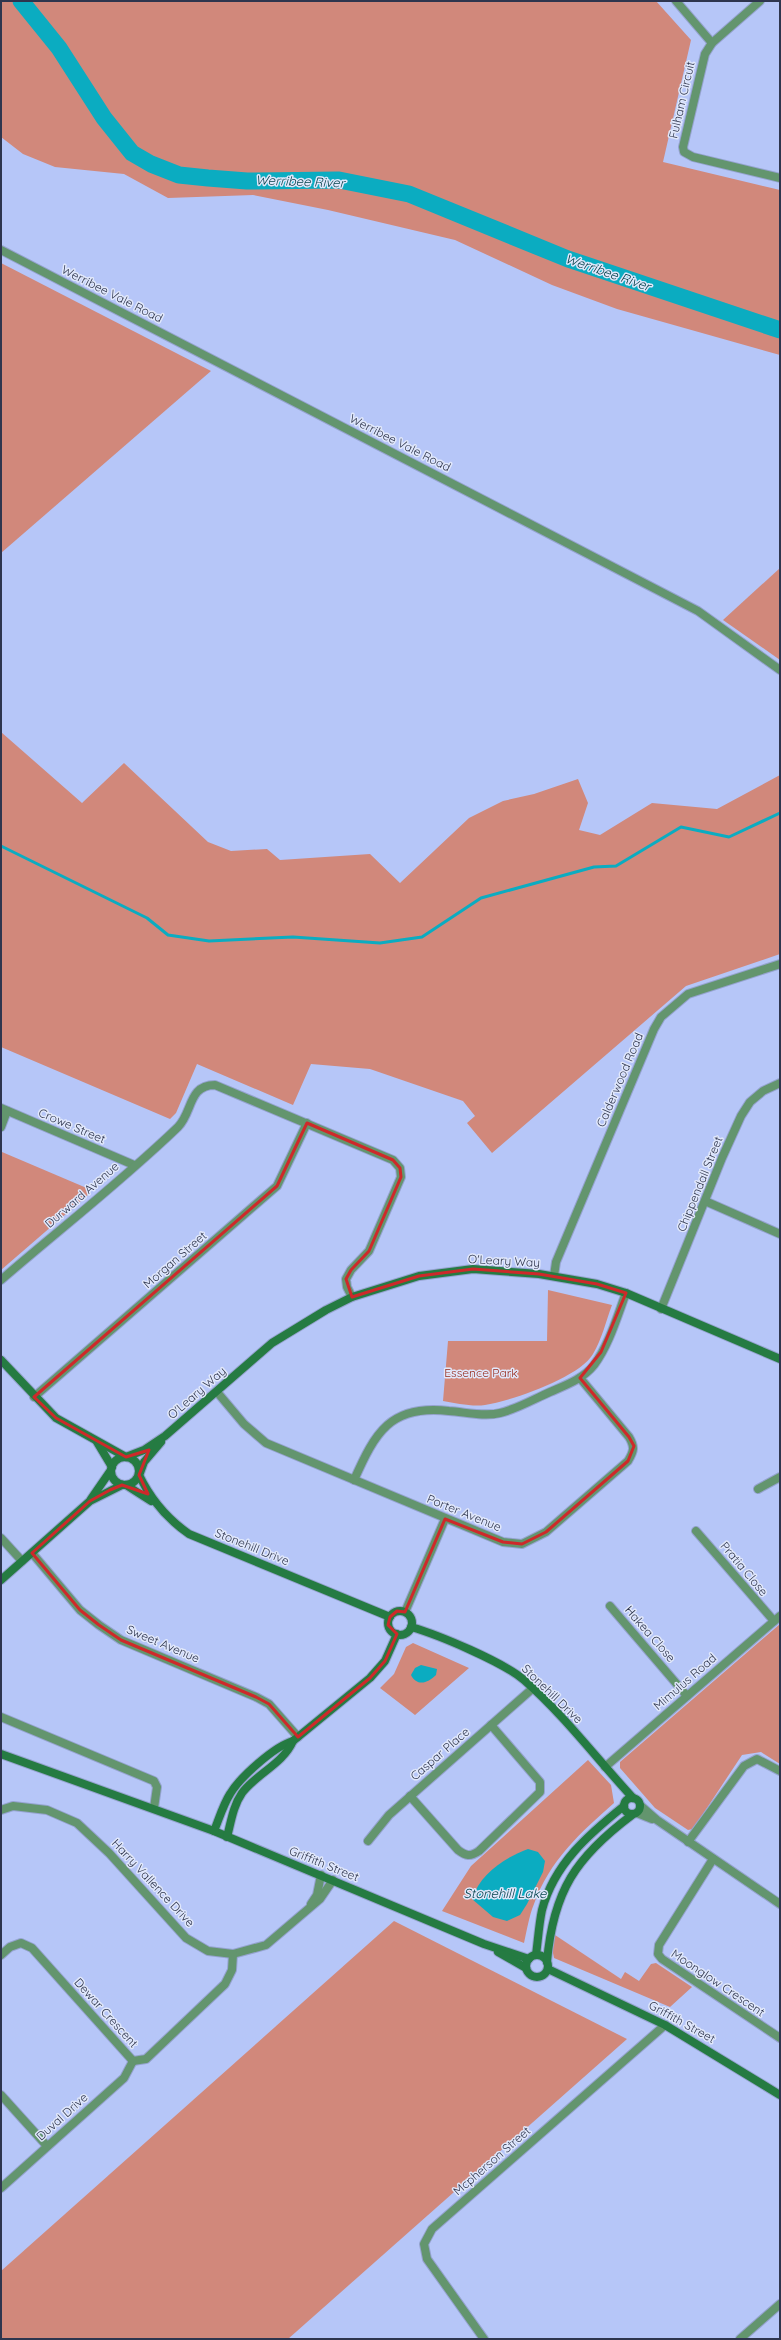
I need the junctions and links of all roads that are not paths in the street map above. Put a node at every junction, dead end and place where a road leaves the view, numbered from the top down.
1 (676, 1) edge
2 (760, 1) edge
3 (712, 43) junction
4 (780, 178) edge
5 (1, 250) edge
6 (780, 670) edge
7 (780, 964) edge
8 (780, 1083) edge
9 (4, 1110) edge
10 (307, 1123) junction
11 (1, 1127) edge
12 (134, 1166) junction
13 (705, 1202) junction
14 (780, 1234) edge
15 (554, 1276) junction
16 (1, 1280) edge
17 (626, 1294) junction
18 (352, 1297) junction
19 (662, 1309) junction
20 (780, 1359) edge
21 (1, 1360) edge
22 (580, 1378) junction
23 (217, 1392) junction
24 (34, 1397) junction
25 (165, 1436) junction
26 (95, 1439) junction
27 (126, 1457) junction
28 (112, 1469) junction
29 (139, 1474) junction
30 (780, 1477) edge
31 (354, 1480) junction
32 (124, 1485) junction
33 (758, 1489) dead end
34 (90, 1501) junction
35 (156, 1506) junction
36 (445, 1519) junction
37 (696, 1531) dead end
38 (1, 1538) edge
39 (32, 1553) junction
40 (22, 1562) junction
41 (1, 1580) edge
42 (610, 1606) dead end
43 (405, 1612) junction
44 (390, 1617) junction
45 (777, 1619) edge
46 (411, 1627) junction
47 (397, 1634) junction
48 (532, 1689) junction
49 (687, 1696) junction
50 (1, 1717) edge
51 (491, 1725) junction
52 (296, 1739) junction
53 (1, 1753) edge
54 (605, 1767) junction
55 (780, 1771) edge
56 (617, 1780) junction
57 (410, 1796) junction
58 (633, 1798) junction
59 (624, 1804) junction
60 (154, 1808) junction
61 (1, 1810) edge
62 (637, 1811) junction
63 (214, 1831) junction
64 (227, 1837) junction
65 (368, 1840) dead end
66 (688, 1842) junction
67 (713, 1859) junction
68 (321, 1875) junction
69 (333, 1880) junction
70 (780, 1904) edge
71 (306, 1911) junction
72 (484, 1944) junction
73 (233, 1954) junction
74 (1, 1955) edge
75 (532, 1957) junction
76 (526, 1968) junction
77 (546, 1968) junction
78 (665, 2025) junction
79 (780, 2038) edge
80 (133, 2061) junction
81 (1, 2095) edge
82 (780, 2095) edge
83 (47, 2146) junction
84 (1, 2188) edge
85 (780, 2304) edge
86 (484, 2339) edge
87 (740, 2339) edge

1 - 3 street
2 - 3 street, Fulham Circuit
3 - 4 street, Fulham Circuit
5 - 6 street, Werribee Vale Road
7 - 15 street, Calderwood Road
8 - 13 street, Chippendall Street
9 - 11 street
9 - 12 street, Crowe Street
10 - 12 street, Durward Avenue
10 - 18 street
10 - 24 street, Morgan Street
12 - 16 street, Durward Avenue
13 - 14 street
13 - 19 street, Chippendall Street
15 - 17 street, O'Leary Way
15 - 18 street, O'Leary Way
17 - 19 street, O'Leary Way
17 - 22 street
18 - 23 street, O'Leary Way
19 - 20 street, O'Leary Way
21 - 24 street
22 - 31 street
22 - 36 street, Porter Avenue
23 - 25 street, O'Leary Way
23 - 31 street, Porter Avenue
24 - 26 street
25 - 27 street
25 - 29 street
26 - 27 street
26 - 28 street
27 - 28 street
27 - 29 street
28 - 32 street
28 - 34 street
29 - 32 street
29 - 35 street
30 - 33 street
31 - 36 street, Porter Avenue
32 - 34 street
32 - 35 street
34 - 39 street
35 - 44 street, Stonehill Drive
36 - 43 street
37 - 45 street, Pratia Close
38 - 40 street
39 - 40 street
39 - 52 street, Sweet Avenue
40 - 41 street
42 - 49 street, Hakea Close
43 - 44 street
43 - 46 street
44 - 47 street
45 - 49 street, Mimulus Road
46 - 47 street
46 - 48 street, Stonehill Drive
47 - 52 street
48 - 51 street, Caspar Place
48 - 54 street, Stonehill Drive
49 - 54 street, Mimulus Road
50 - 60 street
51 - 57 street, Caspar Place
51 - 57 street
52 - 63 street
52 - 64 street
53 - 60 street, Griffith Street
54 - 56 street, Stonehill Drive
55 - 66 street
56 - 58 street, Stonehill Drive
56 - 59 street, Stonehill Drive
57 - 65 street, Caspar Place
58 - 59 street
58 - 62 street, Stonehill Drive
59 - 62 street
59 - 75 street
60 - 63 street, Griffith Street
61 - 73 street, Harry Vallence Drive
62 - 66 street
62 - 77 street
63 - 64 street, Griffith Street
64 - 68 street, Griffith Street
66 - 67 street
67 - 70 street
67 - 79 street, Moonglow Crescent
68 - 69 street, Griffith Street
68 - 71 street, Harry Vallence Drive
69 - 71 street, Harry Vallence Drive
69 - 72 street, Griffith Street
71 - 73 street, Harry Vallence Drive
72 - 75 street, Griffith Street
72 - 76 street, Griffith Street
73 - 80 street, Dewar Crescent
74 - 80 street, Dewar Crescent
75 - 76 street
75 - 77 street, Griffith Street
76 - 77 street, Griffith Street
77 - 78 street, Griffith Street
78 - 82 street, Griffith Street
78 - 86 street, Mcpherson Street
80 - 83 street, Duval Drive
81 - 83 street
83 - 84 street, Duval Drive
85 - 87 street

